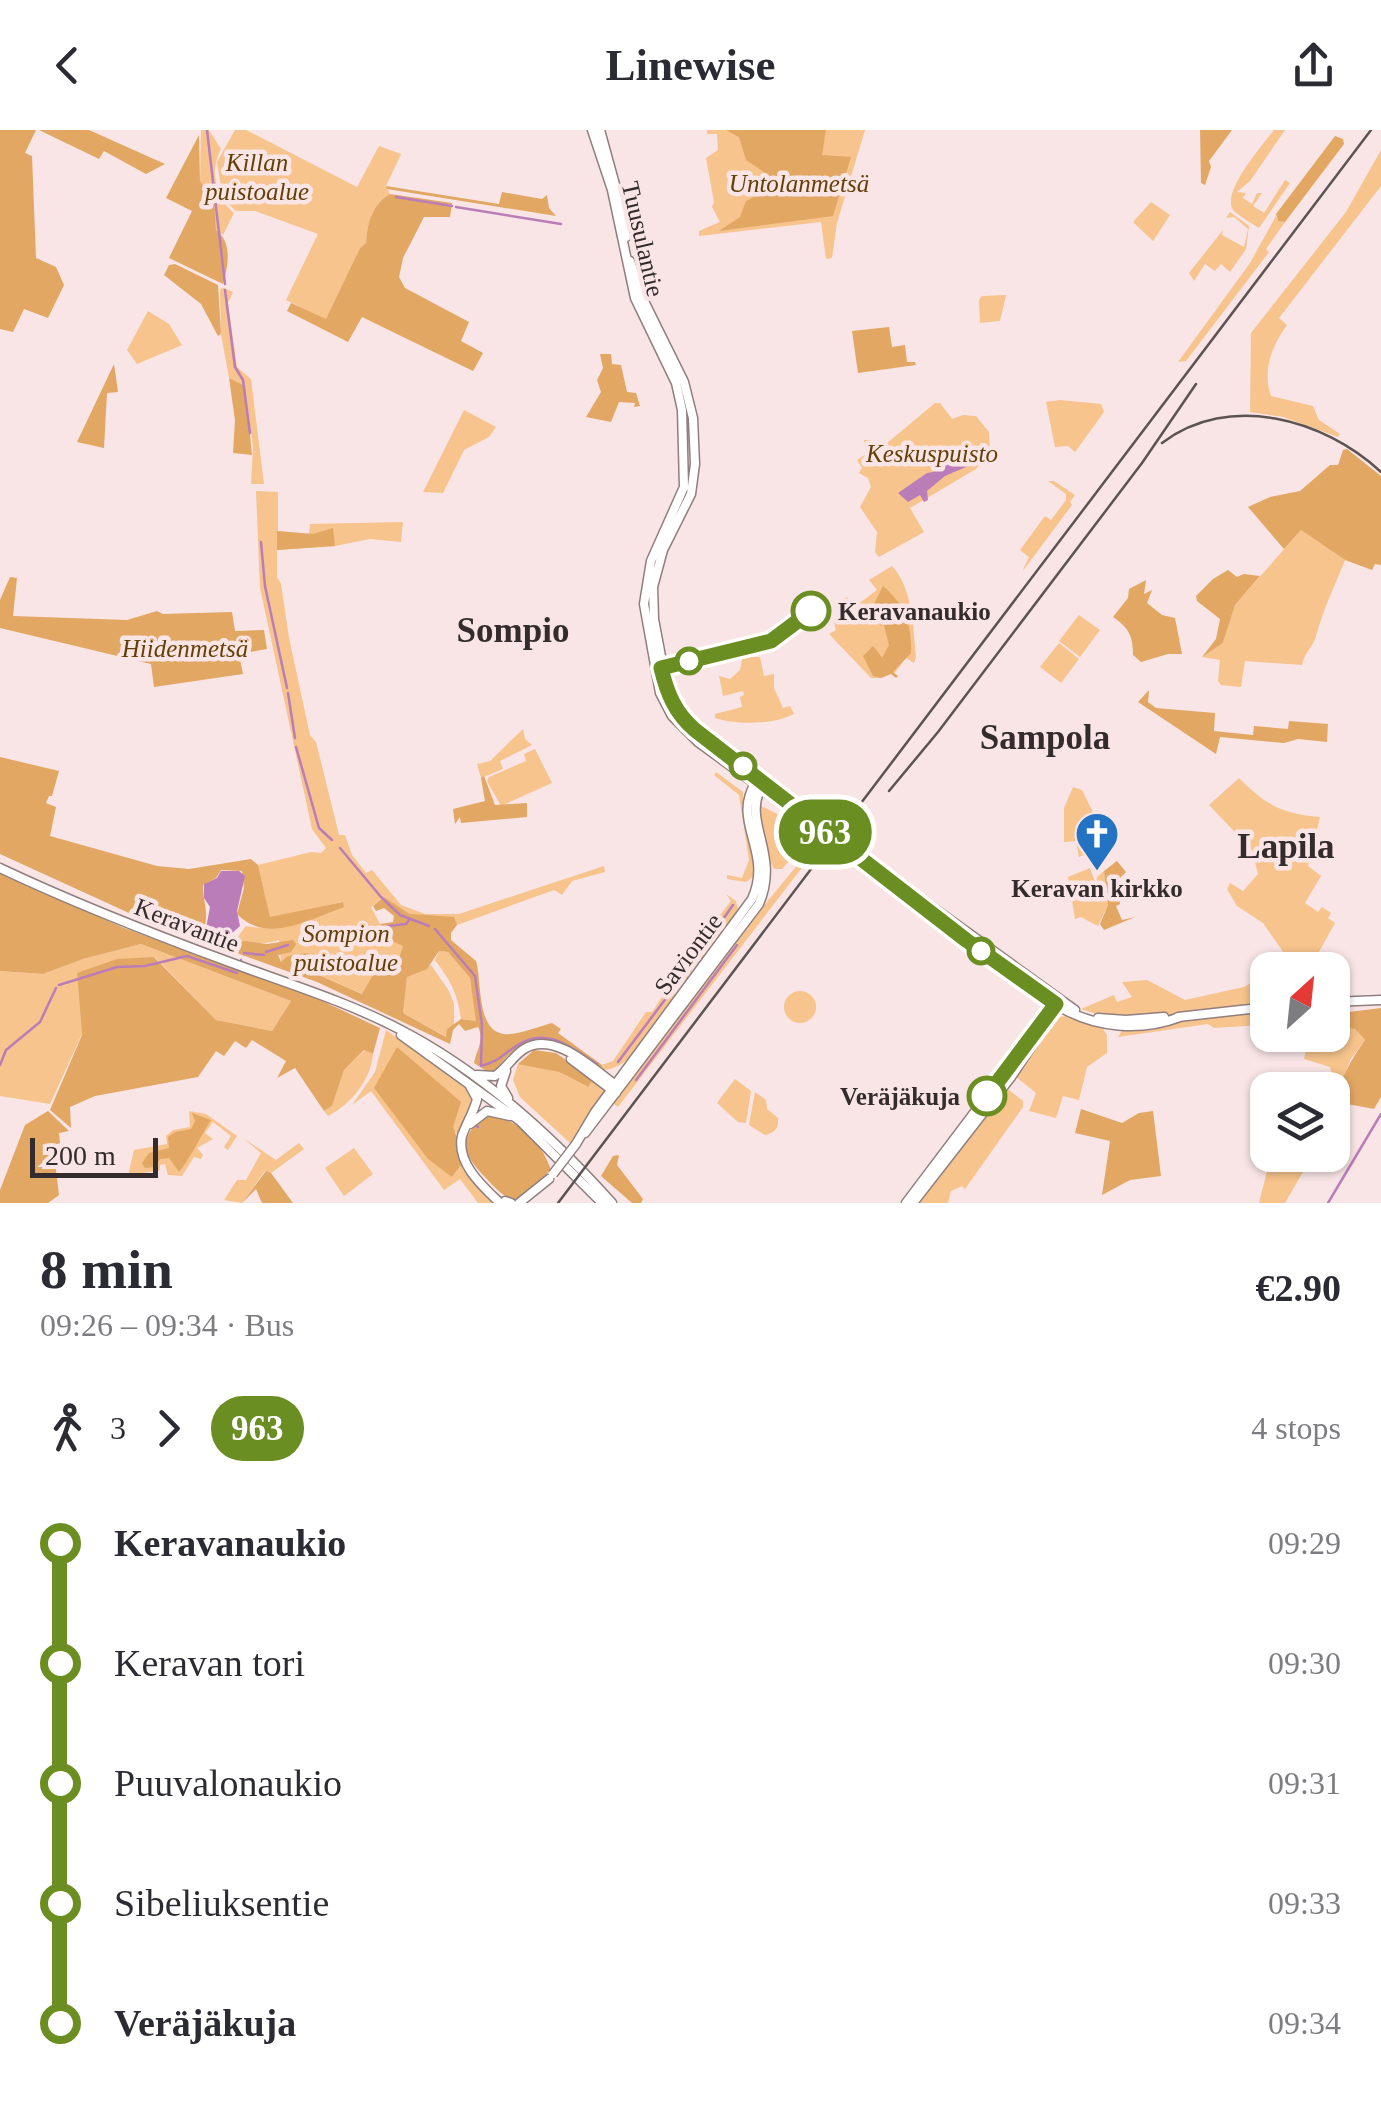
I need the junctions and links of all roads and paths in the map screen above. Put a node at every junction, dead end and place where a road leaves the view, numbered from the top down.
1 (596, 130) edge
2 (720, 753) junction
3 (736, 769) junction
4 (760, 782) junction
5 (778, 800) junction
6 (745, 808) junction
7 (757, 822) junction
8 (815, 825) junction
9 (0, 868) edge
10 (1381, 997) edge
11 (1350, 999) edge
12 (1250, 1009) edge
13 (1054, 1010) junction
14 (556, 1047) junction
15 (640, 1051) junction
16 (510, 1062) junction
17 (463, 1072) junction
18 (598, 1072) junction
19 (616, 1089) junction
20 (518, 1110) junction
21 (520, 1121) junction
22 (466, 1127) junction
23 (551, 1177) junction
24 (506, 1202) edge
25 (519, 1203) edge
26 (530, 1203) edge
27 (602, 1203) edge
28 (612, 1203) edge
29 (910, 1203) edge

1 - 2 main road, Tuusulantie
2 - 3 main road
2 - 4 main road
3 - 4 main road
3 - 6 main road, Saviontie
4 - 5 main road
4 - 6 main road
4 - 7 main road, Saviontie
4 - 8 main road
5 - 7 main road
5 - 8 main road
6 - 15 main road, Saviontie
7 - 19 main road, Saviontie
8 - 13 main road
9 - 17 main road, Keravantie
10 - 11 main road
12 - 13 main road
13 - 29 main road
14 - 16 main road
14 - 18 main road
14 - 19 main road
15 - 18 main road
15 - 19 main road, Saviontie
16 - 17 main road
16 - 20 main road
17 - 20 main road, Keravantie
17 - 21 main road, Keravantie
17 - 22 main road
18 - 19 main road
19 - 23 main road, Saviontie, bridge
20 - 28 main road, Keravantie
21 - 22 main road
21 - 27 main road, Keravantie
22 - 24 main road
23 - 25 main road
23 - 26 main road, Saviontie

